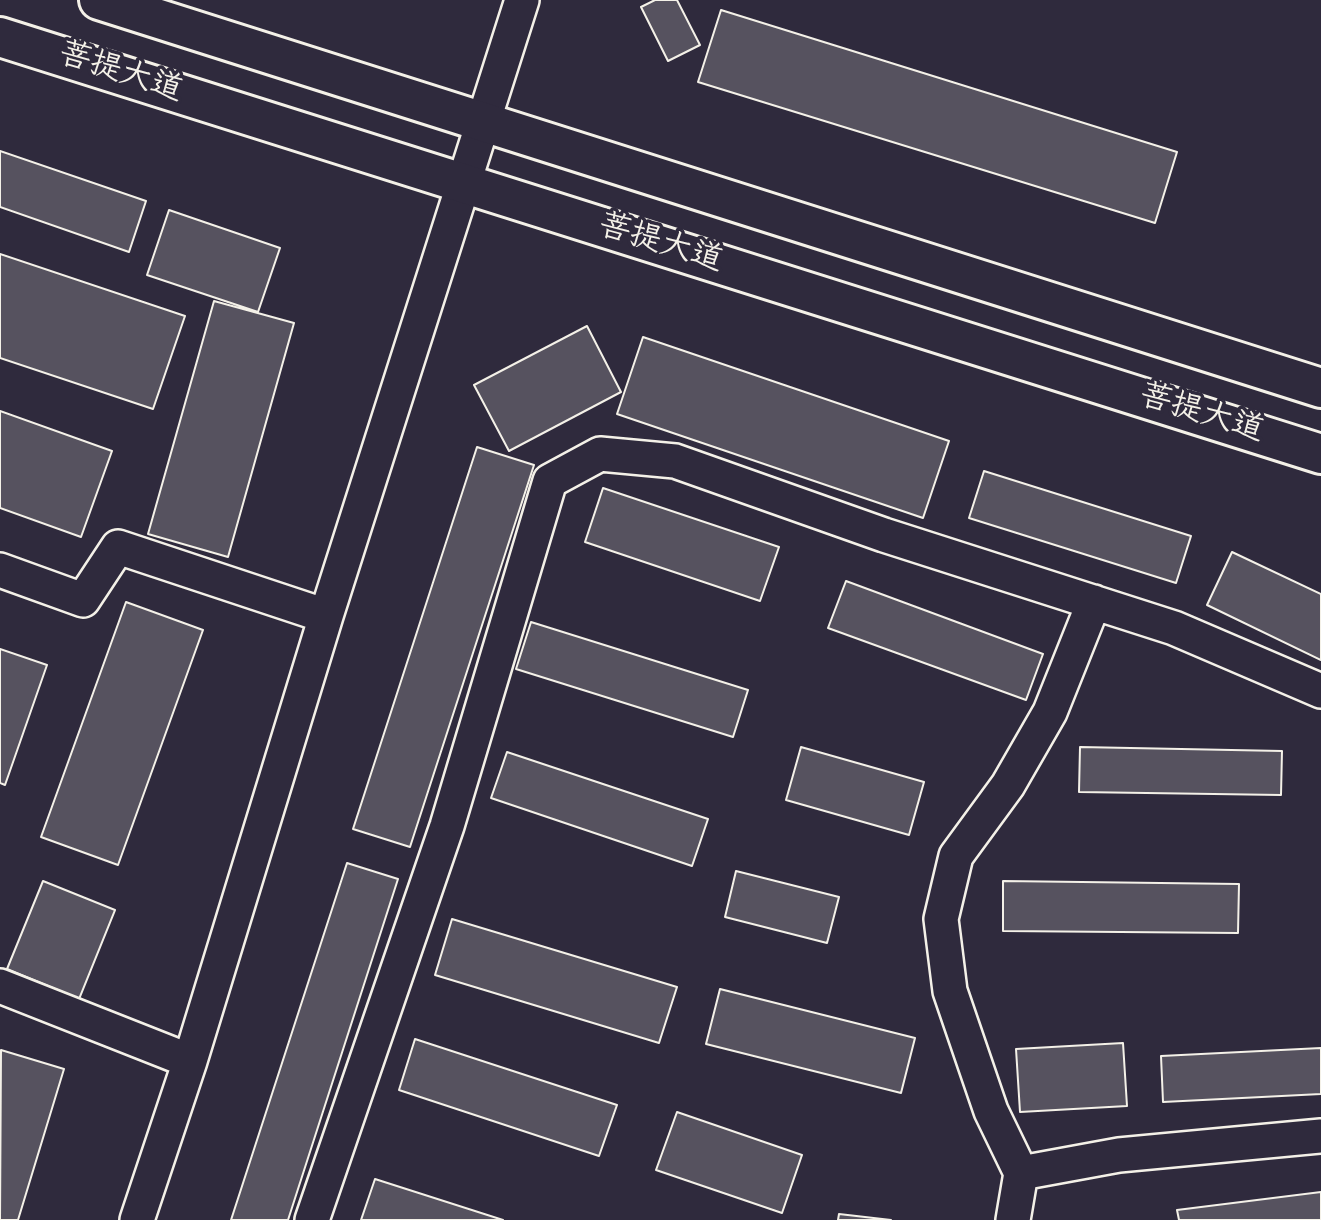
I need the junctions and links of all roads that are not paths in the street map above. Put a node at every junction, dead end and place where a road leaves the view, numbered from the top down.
1 (99, 0) edge
2 (522, 0) edge
3 (0, 37) edge
4 (484, 121) junction
5 (463, 184) junction
6 (1321, 388) edge
7 (1321, 454) edge
8 (0, 570) edge
9 (1094, 602) junction
10 (326, 616) junction
11 (1321, 691) edge
12 (0, 986) edge
13 (190, 1060) junction
14 (1321, 1136) edge
15 (1021, 1173) junction
16 (137, 1220) edge
17 (312, 1220) edge
18 (1013, 1220) edge

1 - 4 main road, 菩提大道
2 - 4 street
3 - 5 main road, 菩提大道
4 - 5 street
4 - 6 main road, 菩提大道
5 - 7 main road, 菩提大道
5 - 10 street
8 - 10 street
9 - 11 street
9 - 15 street
9 - 17 street
10 - 13 street
12 - 13 street
13 - 16 street
14 - 15 street
15 - 18 street

